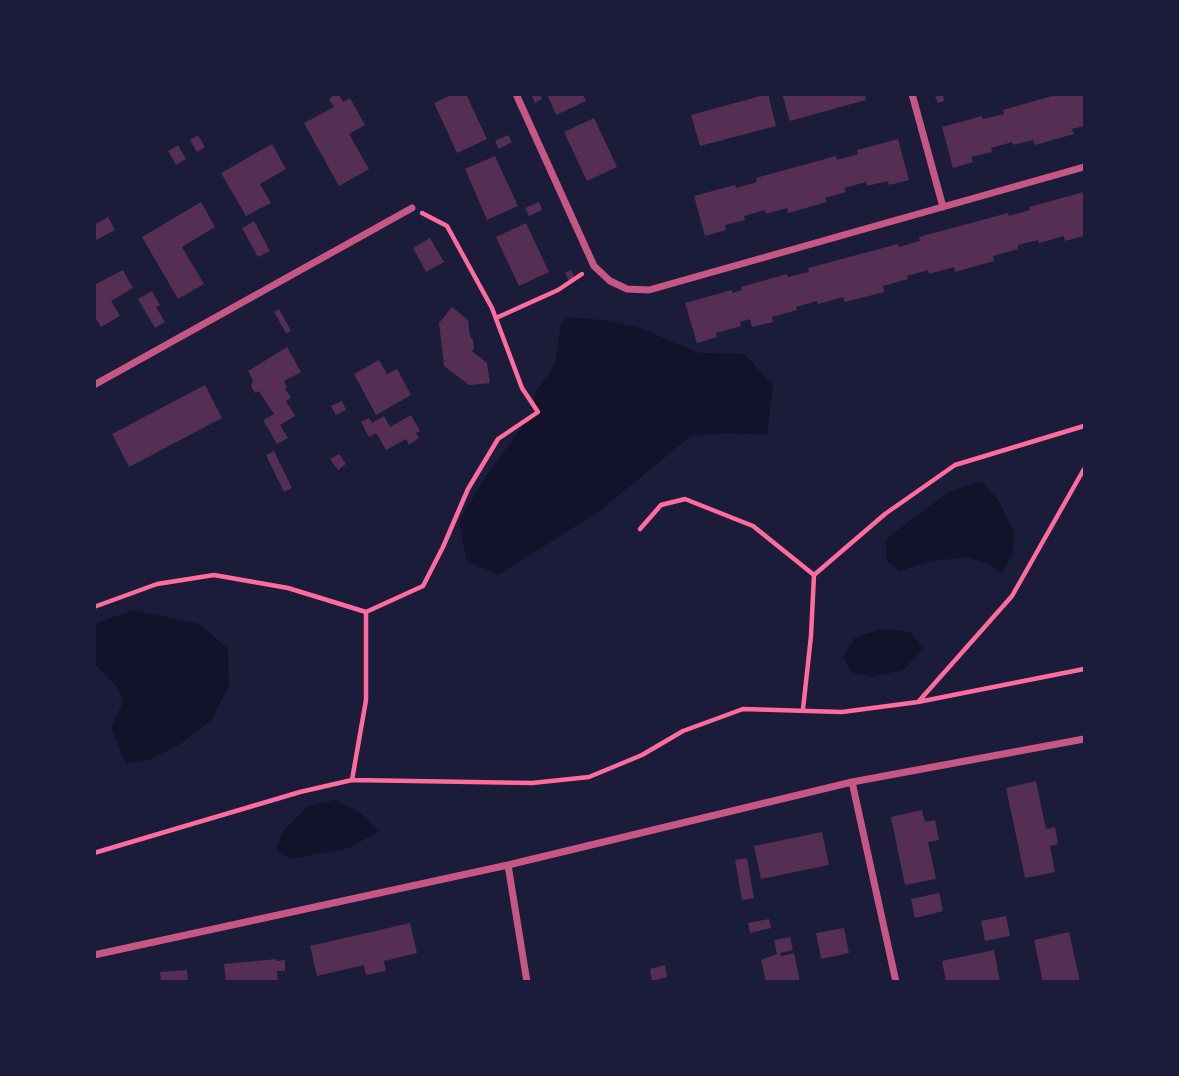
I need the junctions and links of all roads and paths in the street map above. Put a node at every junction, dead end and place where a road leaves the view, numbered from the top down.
1 (516, 94) edge
2 (912, 94) edge
3 (1084, 167) edge
4 (943, 207) junction
5 (412, 208) joint
6 (594, 265) junction
7 (496, 318) junction
8 (94, 385) edge
9 (1084, 426) edge
10 (1084, 469) edge
11 (640, 528) dead end
12 (814, 576) junction
13 (94, 607) edge
14 (366, 612) junction
15 (1084, 669) edge
16 (918, 702) junction
17 (803, 709) junction
18 (1084, 738) edge
19 (352, 780) junction
20 (852, 782) junction
21 (94, 853) edge
22 (508, 865) junction
23 (94, 955) edge
24 (527, 982) edge
25 (896, 982) edge

1 - 6 street
2 - 4 street
3 - 4 street
4 - 6 street
5 - 7 path
5 - 8 street
6 - 7 path
7 - 14 path
9 - 12 path
10 - 16 path
11 - 12 path
12 - 17 path
13 - 14 path
14 - 19 path
15 - 16 path
16 - 17 path
17 - 19 path
18 - 20 street
19 - 21 path
20 - 22 street
20 - 25 street
22 - 23 street
22 - 24 street

